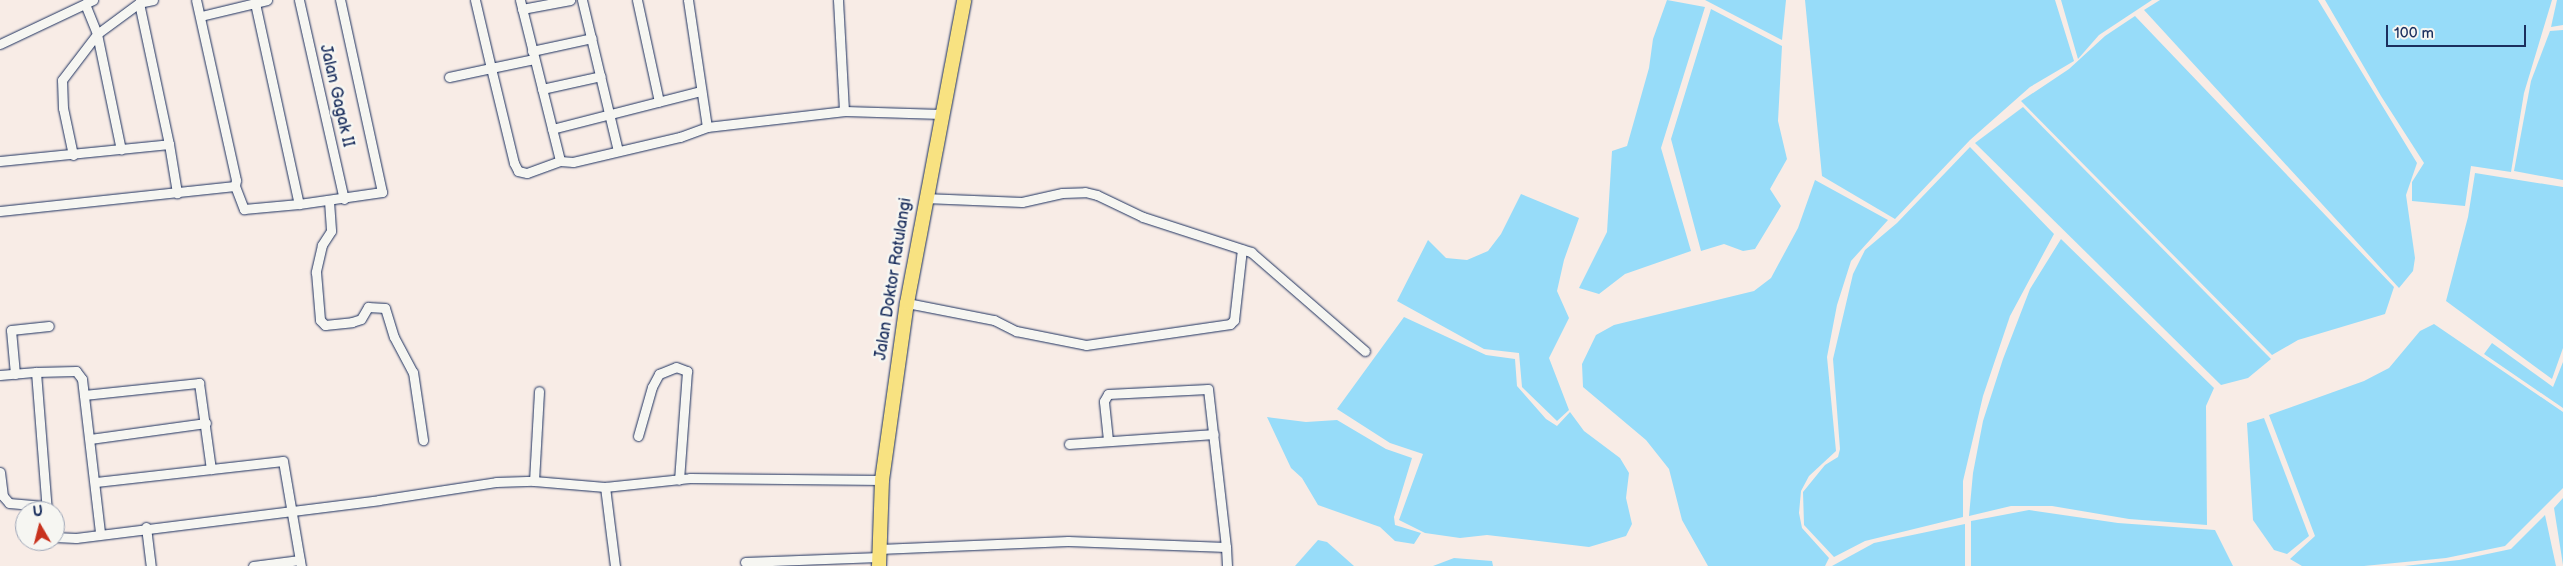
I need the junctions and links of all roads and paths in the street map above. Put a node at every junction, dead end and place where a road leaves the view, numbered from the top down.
1 (153, 0) edge
2 (196, 0) edge
3 (268, 0) edge
4 (299, 0) edge
5 (340, 0) edge
6 (476, 0) edge
7 (570, 0) edge
8 (582, 0) edge
9 (637, 0) edge
10 (688, 0) edge
11 (838, 0) edge
12 (964, 0) edge
13 (89, 2) edge
14 (139, 3) junction
15 (255, 3) junction
16 (521, 4) edge
17 (201, 16) junction
18 (97, 34) junction
19 (592, 38) junction
20 (0, 44) edge
21 (533, 55) junction
22 (491, 68) junction
23 (601, 76) junction
24 (449, 77) dead end
25 (542, 89) junction
26 (701, 91) junction
27 (659, 102) junction
28 (844, 111) junction
29 (610, 114) junction
30 (941, 114) junction
31 (707, 127) junction
32 (552, 129) junction
33 (169, 144) junction
34 (121, 150) junction
35 (618, 151) junction
36 (73, 155) junction
37 (560, 161) junction
38 (0, 162) edge
39 (235, 186) junction
40 (178, 193) junction
41 (924, 198) junction
42 (344, 199) junction
43 (329, 201) junction
44 (299, 204) junction
45 (0, 211) edge
46 (1242, 249) junction
47 (907, 303) junction
48 (49, 326) dead end
49 (11, 330) junction
50 (0, 331) edge
51 (1365, 351) dead end
52 (36, 372) junction
53 (15, 374) junction
54 (0, 375) edge
55 (539, 391) dead end
56 (84, 395) junction
57 (206, 423) junction
58 (1214, 434) junction
59 (638, 436) dead end
60 (90, 439) junction
61 (423, 440) dead end
62 (1108, 440) junction
63 (1069, 444) dead end
64 (211, 469) junction
65 (0, 472) edge
66 (679, 480) junction
67 (882, 480) junction
68 (534, 481) junction
69 (96, 482) junction
70 (605, 486) junction
71 (46, 501) edge
72 (15, 504) edge
73 (292, 509) junction
74 (146, 527) junction
75 (100, 533) junction
76 (65, 536) edge
77 (1226, 547) junction
78 (879, 557) edge
79 (745, 562) dead end
80 (300, 563) edge
81 (151, 566) edge
82 (253, 566) edge
83 (615, 566) edge
84 (1227, 566) edge

1 - 14 street
2 - 17 street
3 - 15 street
4 - 42 street, Jalan Gagak II
5 - 42 street
6 - 22 street
7 - 16 street
8 - 19 street
9 - 27 street
10 - 26 street
11 - 28 street
12 - 30 highway, Jalan Doktor Ratulangi
13 - 18 street
13 - 20 street
14 - 18 street
14 - 33 street
15 - 17 street
15 - 44 street
16 - 21 street
17 - 39 street
18 - 34 street
18 - 36 street
19 - 21 street
19 - 23 street
21 - 22 street
21 - 25 street
22 - 24 street
22 - 37 street
23 - 25 street
23 - 29 street
25 - 32 street
26 - 27 street
26 - 31 street
27 - 29 street
28 - 30 street
28 - 31 street
29 - 32 street
29 - 35 street
30 - 41 highway, Jalan Doktor Ratulangi
31 - 35 street
32 - 37 street
33 - 34 street
33 - 40 street
34 - 36 street
35 - 37 street
36 - 38 street
39 - 40 street
39 - 44 street
40 - 45 street
41 - 46 street
41 - 47 highway, Jalan Doktor Ratulangi
42 - 43 street
43 - 44 street
43 - 61 street
46 - 47 street
46 - 51 street
47 - 67 highway, Jalan Doktor Ratulangi
48 - 49 street
49 - 50 street
49 - 53 street
52 - 53 street
52 - 56 street
52 - 71 street
53 - 54 street
55 - 68 street
56 - 57 street
56 - 60 street
57 - 60 street
57 - 64 street
58 - 62 street
58 - 62 street
58 - 77 street
59 - 66 street
60 - 69 street
62 - 63 street
64 - 69 street
64 - 73 street
65 - 72 street
66 - 67 street
66 - 70 street
67 - 78 highway, Jalan Doktor Ratulangi
68 - 70 street
68 - 73 street
69 - 75 street
70 - 83 street
73 - 74 street
73 - 80 street
74 - 75 street
74 - 81 street
75 - 76 street
77 - 78 street
77 - 84 street
78 - 79 street
80 - 82 street

